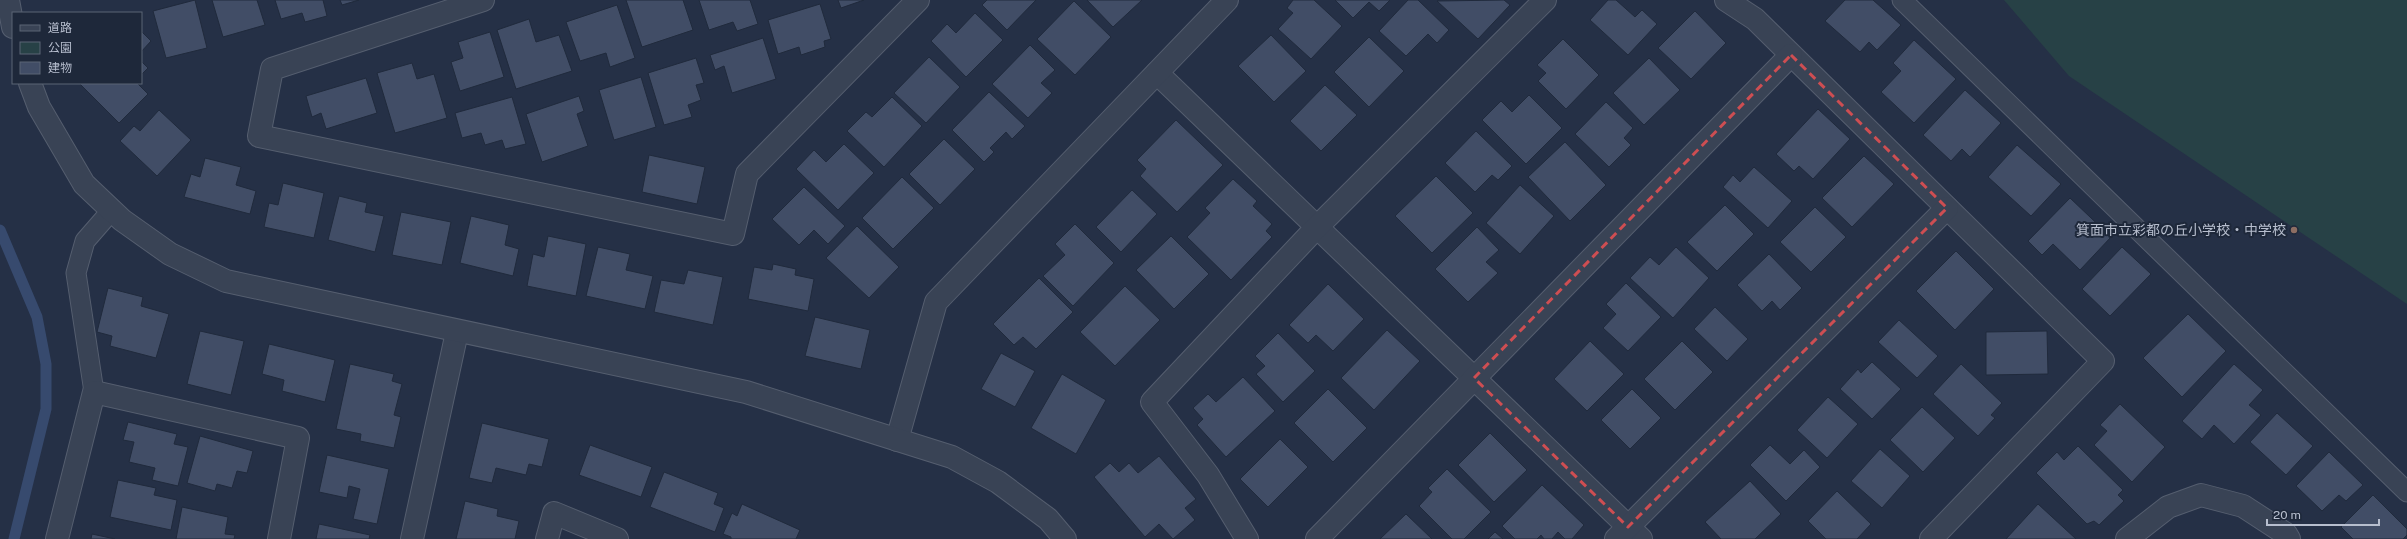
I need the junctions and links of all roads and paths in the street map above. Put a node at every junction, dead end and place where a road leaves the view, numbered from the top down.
1 (8, 0) edge
2 (483, 0) edge
3 (918, 0) edge
4 (1227, 0) edge
5 (1544, 0) edge
6 (1726, 0) edge
7 (1902, 0) edge
8 (12, 22) edge
9 (1791, 55) junction
10 (1157, 73) junction
11 (30, 84) edge
12 (1947, 208) junction
13 (112, 210) junction
14 (1317, 227) junction
15 (457, 332) junction
16 (1474, 378) junction
17 (94, 392) junction
18 (897, 440) junction
19 (2407, 492) edge
20 (1629, 535) edge
21 (57, 539) edge
22 (279, 539) edge
23 (412, 539) edge
24 (547, 539) edge
25 (617, 539) edge
26 (1065, 539) edge
27 (1247, 539) edge
28 (1317, 539) edge
29 (1931, 539) edge
30 (2127, 539) edge
31 (2288, 539) edge

1 - 8 street
2 - 3 street
4 - 10 street
5 - 14 street
6 - 9 street
7 - 19 lane
9 - 12 street
9 - 16 street
10 - 14 street
10 - 18 street
11 - 13 street
12 - 20 street
12 - 29 street
13 - 15 street
13 - 17 lane
14 - 16 street
14 - 27 street
15 - 18 street
15 - 23 street
16 - 20 street
16 - 28 street
17 - 21 street
17 - 22 street
18 - 26 street
24 - 25 street
30 - 31 street

